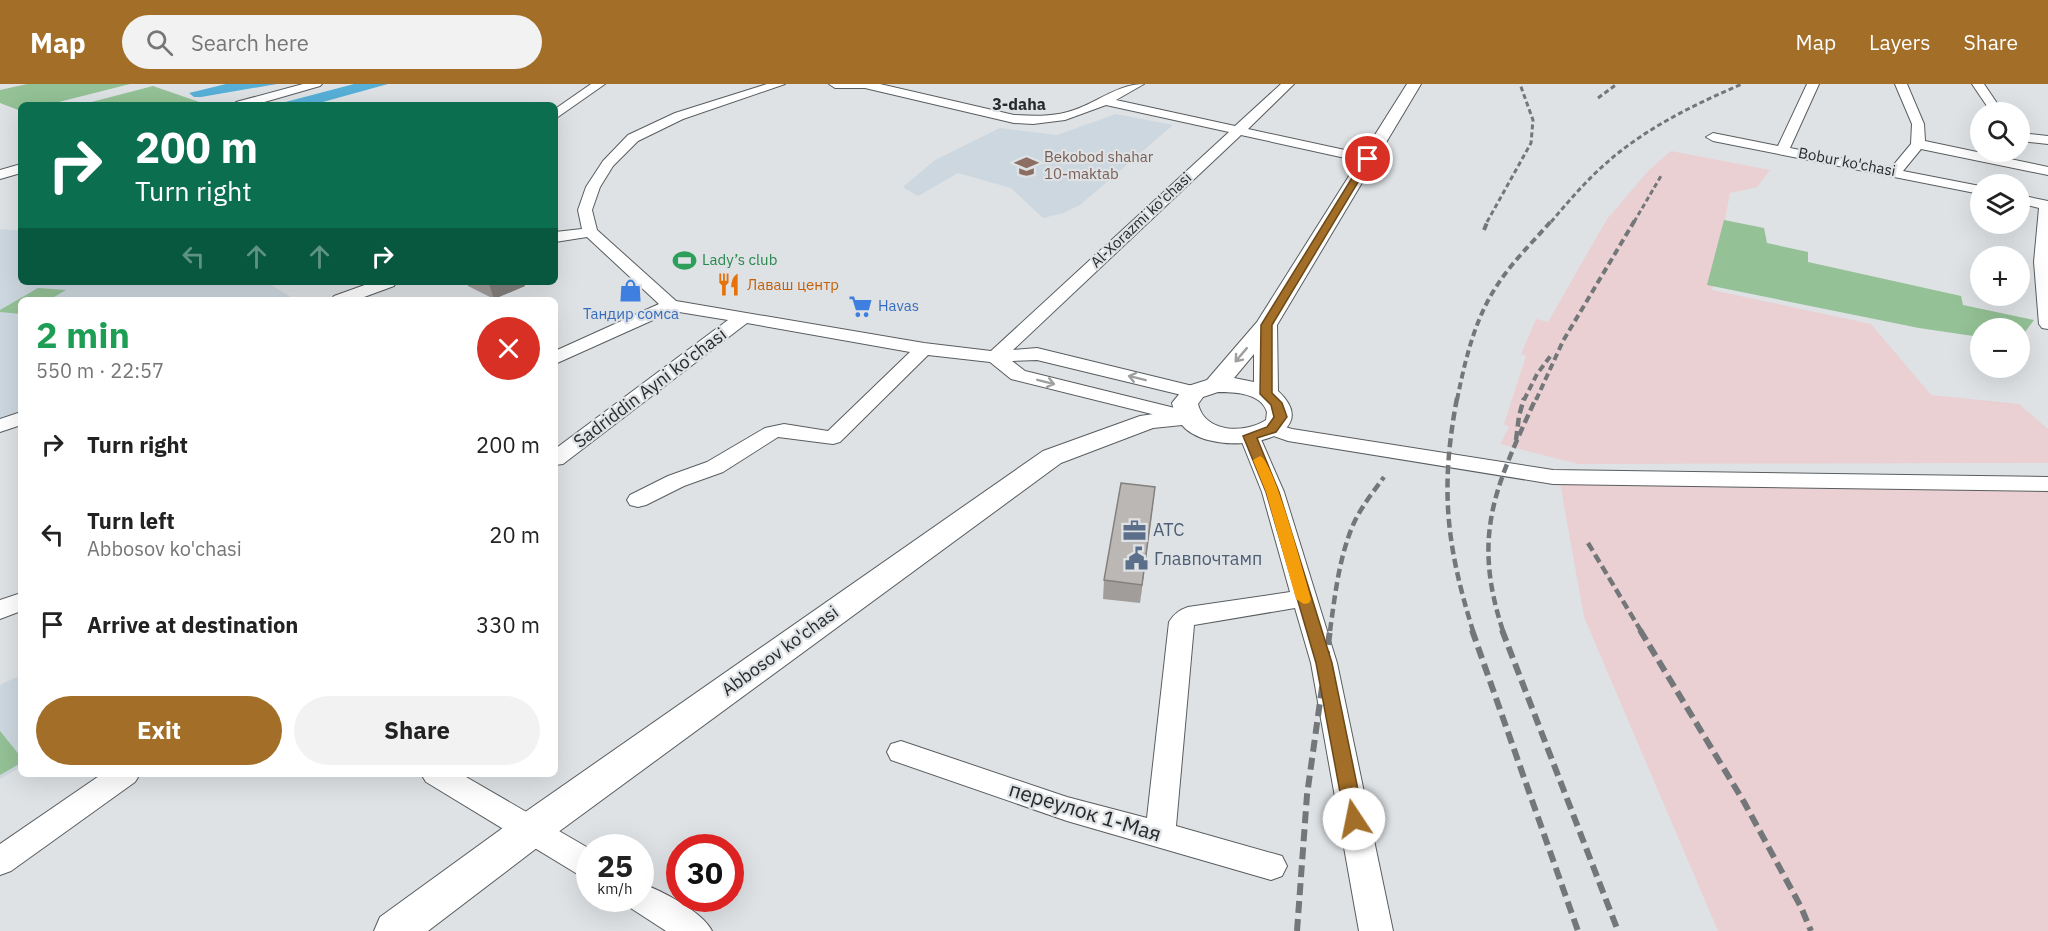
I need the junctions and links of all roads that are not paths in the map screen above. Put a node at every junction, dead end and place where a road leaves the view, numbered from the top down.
1 (316, 84) edge
2 (599, 84) edge
3 (779, 84) edge
4 (835, 84) edge
5 (1138, 84) edge
6 (1288, 84) edge
7 (1414, 84) edge
8 (1813, 84) edge
9 (1901, 84) edge
10 (1978, 84) edge
11 (1104, 101) junction
12 (251, 102) edge
13 (1990, 102) edge
14 (558, 113) edge
15 (1238, 131) junction
16 (1713, 137) dead end
17 (2030, 138) edge
18 (2048, 140) edge
19 (1918, 144) junction
20 (1783, 149) junction
21 (1368, 159) junction
22 (18, 169) edge
23 (2048, 171) edge
24 (1895, 172) junction
25 (0, 175) edge
26 (1970, 188) edge
27 (2030, 201) edge
28 (2048, 205) edge
29 (590, 232) junction
30 (558, 237) edge
31 (380, 285) edge
32 (348, 297) edge
33 (671, 305) junction
34 (744, 317) junction
35 (2048, 324) edge
36 (1266, 325) junction
37 (924, 349) junction
38 (558, 357) edge
39 (994, 357) junction
40 (1266, 394) junction
41 (1199, 398) junction
42 (18, 419) edge
43 (0, 426) edge
44 (1261, 433) junction
45 (558, 457) edge
46 (2048, 484) edge
47 (638, 500) dead end
48 (1303, 598) junction
49 (900, 752) dead end
50 (121, 777) edge
51 (441, 777) edge
52 (532, 829) junction
53 (1160, 836) junction
54 (576, 856) edge
55 (0, 861) edge
56 (1271, 866) dead end
57 (654, 906) edge
58 (395, 931) edge
59 (695, 931) edge
60 (1376, 931) edge

1 - 12 street
2 - 14 street
3 - 29 street
4 - 11 street
5 - 11 street
6 - 15 street, Al-Xorazmi ko'chasi
7 - 21 main road
8 - 20 street
9 - 19 street
10 - 13 street
11 - 15 street
15 - 21 street
15 - 39 street, Al-Xorazmi ko'chasi
16 - 20 street, Bobur ko'chasi
17 - 18 street
19 - 23 street
19 - 24 street
20 - 24 street, Bobur ko'chasi
21 - 36 main road
22 - 25 street
24 - 26 street, Bobur ko'chasi
27 - 28 street
28 - 35 street
29 - 30 street
29 - 33 street
31 - 32 street
33 - 34 street
33 - 38 street
34 - 37 street
34 - 45 street, Sadriddin Ayni ko'chasi
36 - 40 main road
36 -> 41 main road
37 - 39 street
37 - 47 street
39 - 41 street
40 - 41 main road, Abbosov ko'chasi
40 - 44 main road
41 - 44 main road
41 - 52 main road, Abbosov ko'chasi
42 - 43 street
44 - 46 street
44 - 48 street
48 - 53 street
48 - 60 street
49 - 53 street, переулок 1-Мая
50 - 55 street
51 - 52 street
52 - 54 street
52 - 58 main road, Abbosov ko'chasi
53 - 56 street, переулок 1-Мая
57 - 59 street

